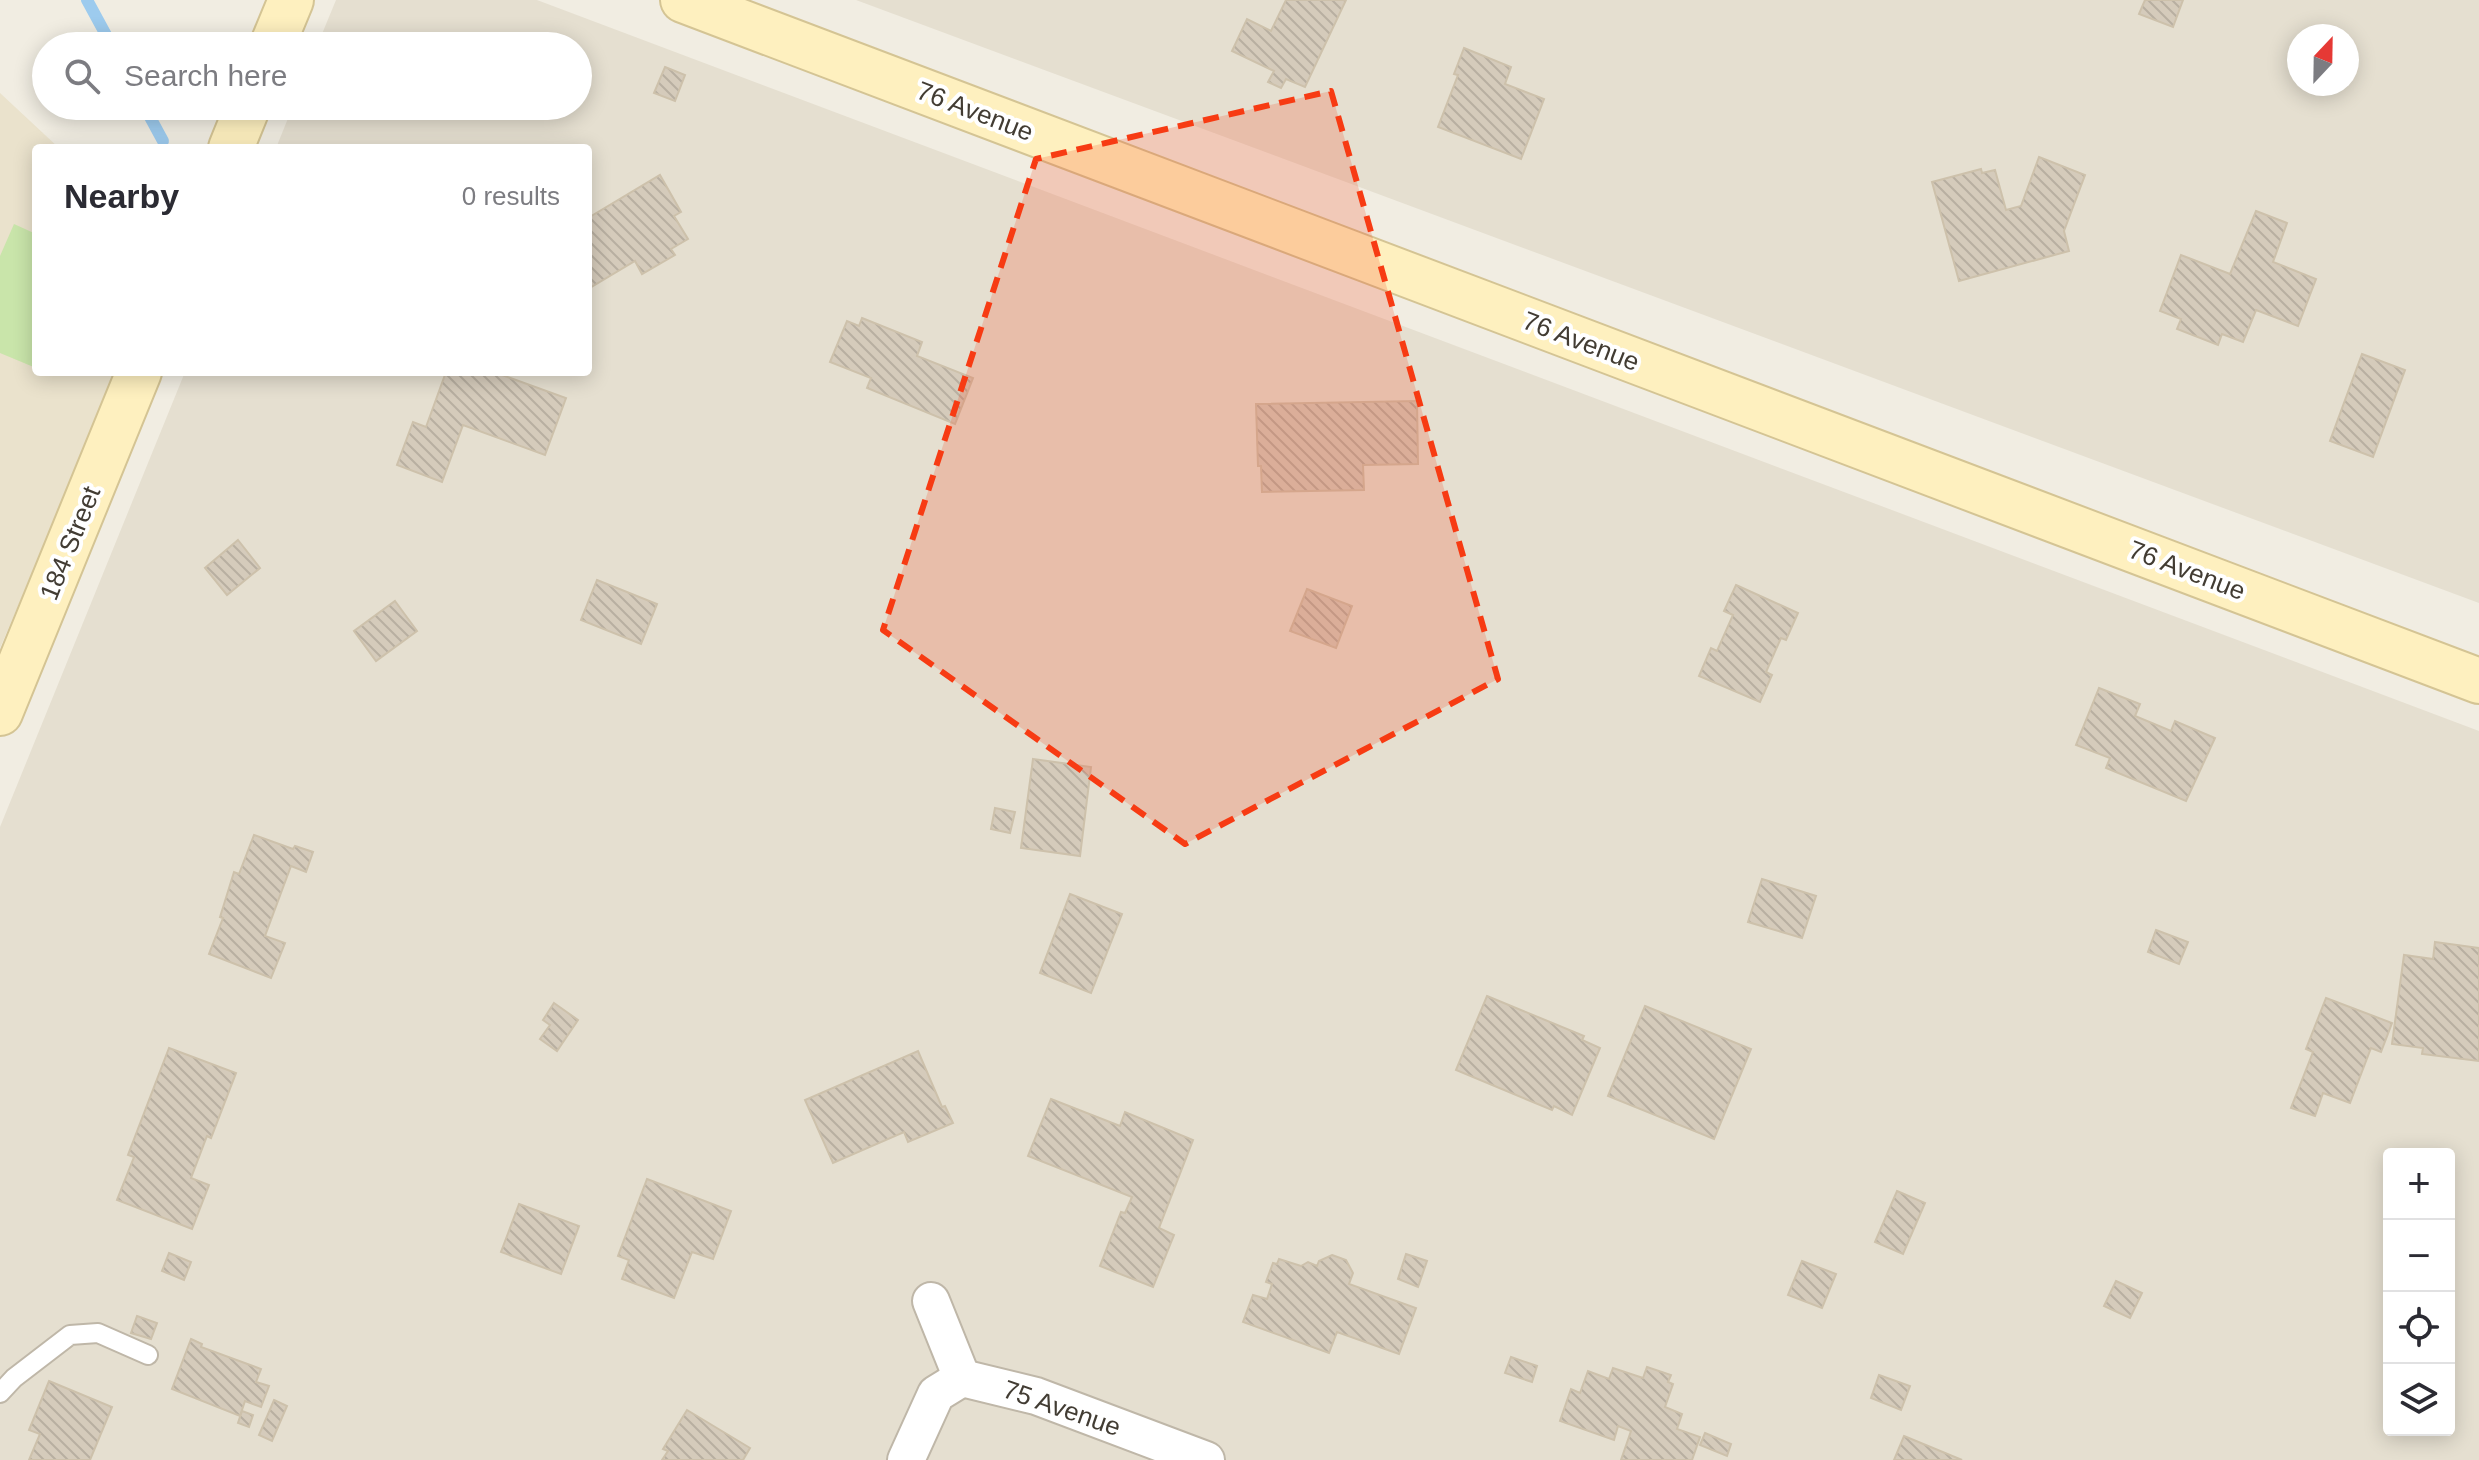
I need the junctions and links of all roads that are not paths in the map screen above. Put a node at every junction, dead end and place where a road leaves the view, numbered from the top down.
1 (291, 0) edge
2 (683, 0) edge
3 (278, 32) edge
4 (242, 120) edge
5 (233, 144) edge
6 (137, 376) edge
7 (2479, 681) edge
8 (0, 713) edge
9 (931, 1301) dead end
10 (148, 1355) dead end
11 (962, 1378) junction
12 (0, 1393) edge
13 (906, 1460) edge
14 (1206, 1460) edge

1 - 3 street
2 - 7 street, 76 Avenue
4 - 5 street
6 - 8 street, 184 Street
9 - 11 street
10 - 12 lane
11 - 13 street
11 - 14 street, 75 Avenue

